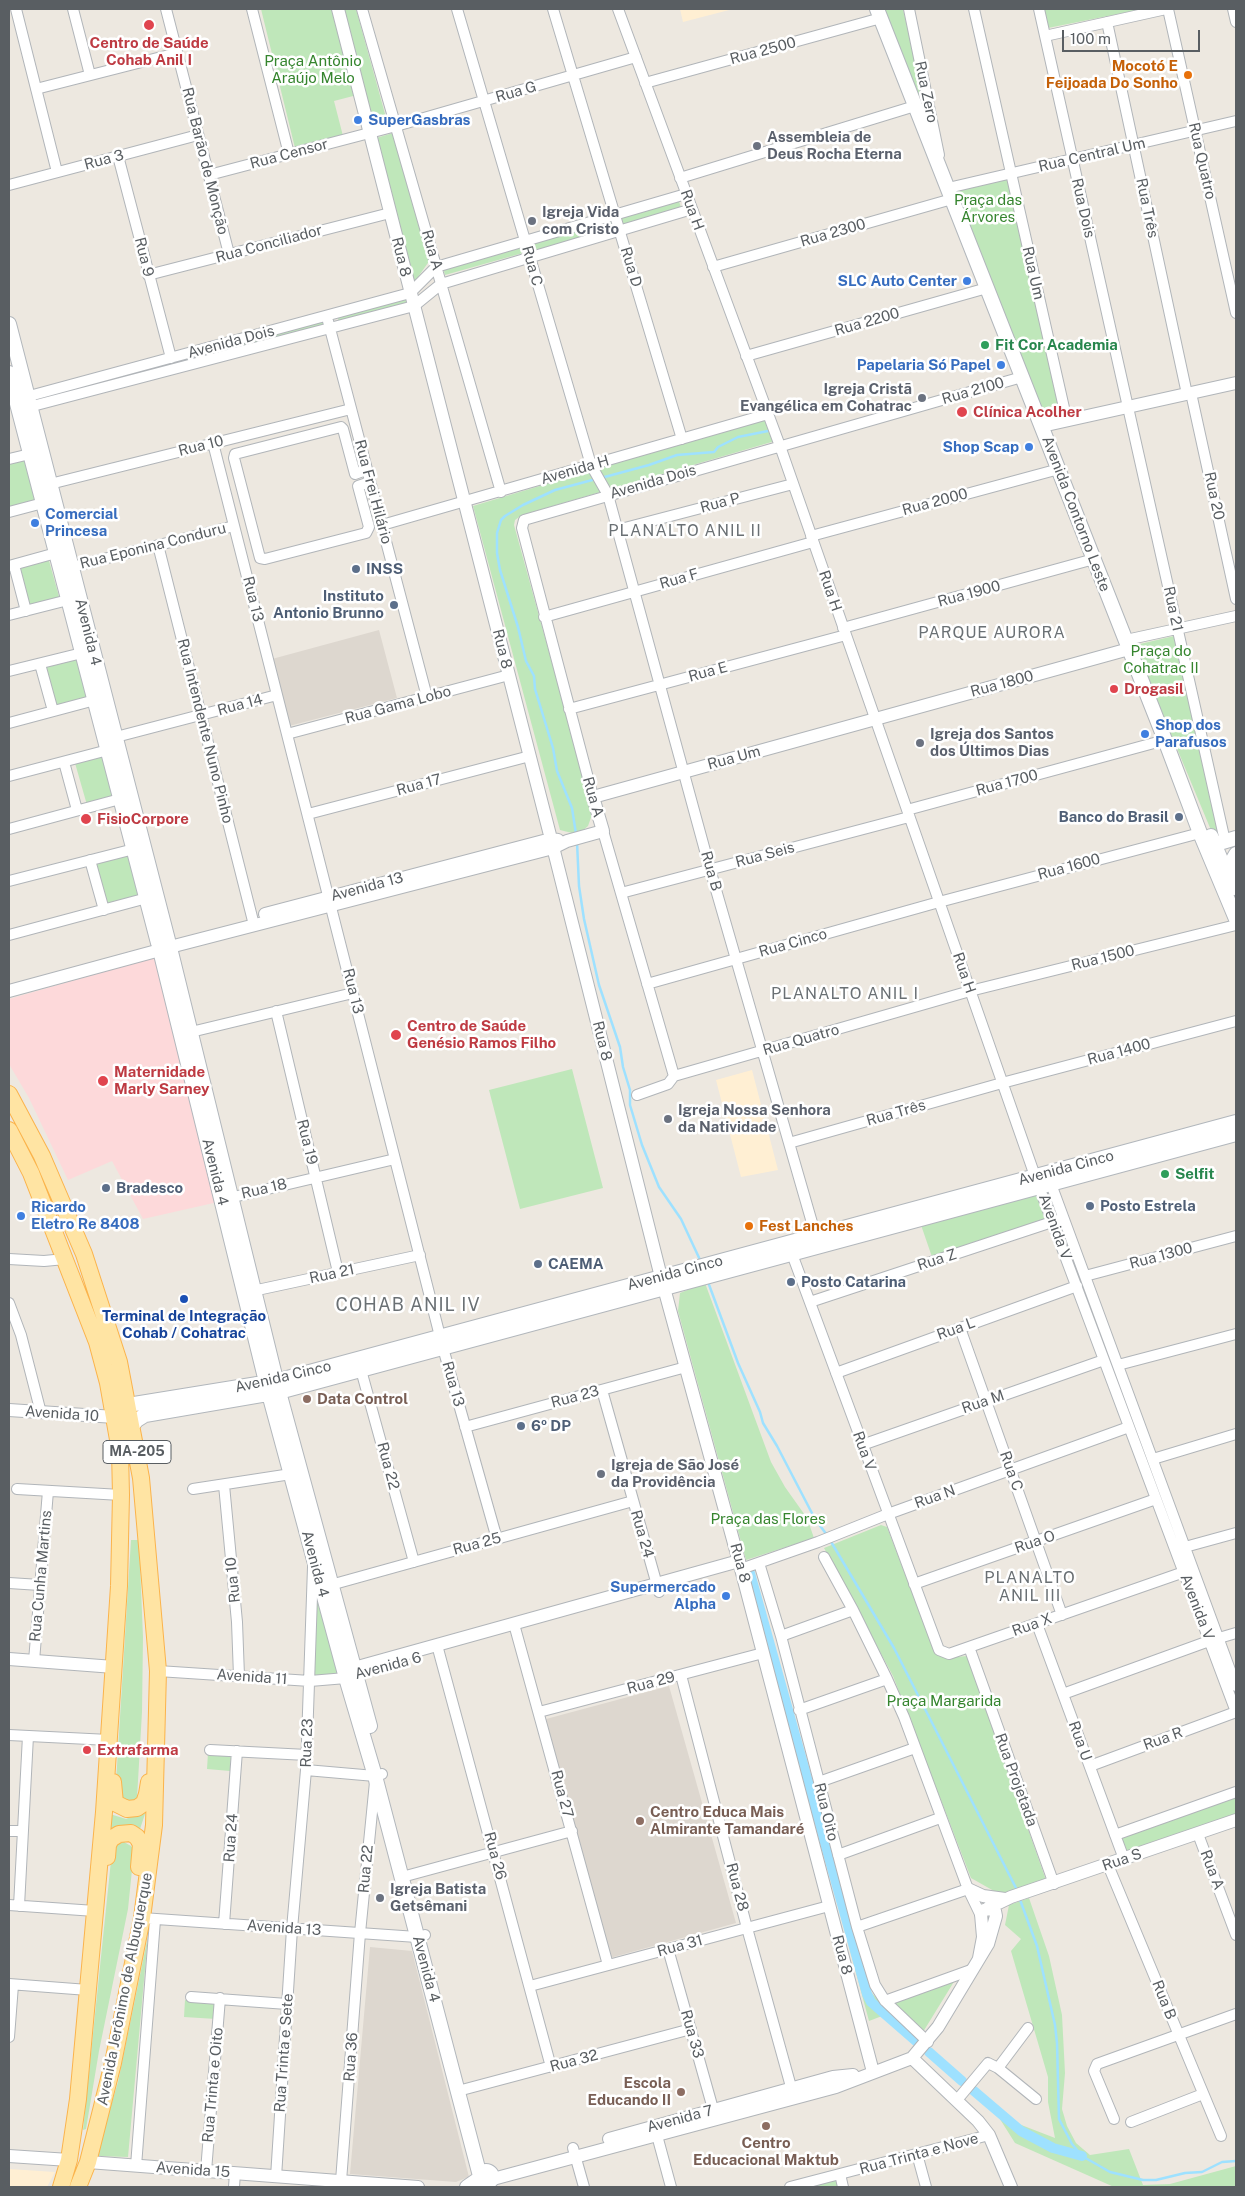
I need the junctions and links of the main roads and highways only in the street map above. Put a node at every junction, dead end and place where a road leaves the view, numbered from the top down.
1 (879, 13) edge
2 (9, 324) edge
3 (9, 373) edge
4 (20, 404) edge
5 (55, 524) junction
6 (80, 623) junction
7 (105, 720) junction
8 (1165, 740) junction
9 (132, 823) junction
10 (1219, 848) edge
11 (1236, 853) edge
12 (1235, 892) edge
13 (1236, 919) edge
14 (165, 945) junction
15 (9, 1094) edge
16 (1236, 1122) edge
17 (9, 1130) edge
18 (1236, 1134) edge
19 (219, 1168) junction
20 (1042, 1182) junction
21 (817, 1241) junction
22 (726, 1265) junction
23 (442, 1342) junction
24 (273, 1388) junction
25 (128, 1405) junction
26 (115, 1418) junction
27 (132, 1426) junction
28 (326, 1586) junction
29 (114, 1667) junction
30 (158, 1671) junction
31 (88, 1990) junction
32 (123, 2016) junction
33 (485, 2180) edge
34 (61, 2187) edge
35 (78, 2187) edge
36 (468, 2187) edge

1 - 8 main road, Avenida Contorno Leste
2 - 4 main road, Avenida 4
3 - 4 main road, Avenida 4
4 - 5 main road, Avenida 4
4 - 5 main road, Avenida 4
5 - 6 main road, Avenida 4
5 - 6 main road, Avenida 4
6 - 7 main road, Avenida 4
6 - 7 main road, Avenida 4
7 - 9 main road, Avenida 4
7 - 9 main road, Avenida 4
8 - 10 main road, Avenida Contorno Leste
8 - 10 main road, Avenida Contorno Leste
9 - 14 main road, Avenida 4
9 - 14 main road, Avenida 4
10 - 11 main road
10 - 12 main road, Avenida Contorno Leste
10 - 13 main road, Avenida Contorno Leste
11 - 12 main road
14 - 19 main road, Avenida 4
14 - 19 main road, Avenida 4
15 - 25 main road, Avenida Jerônimo de Albuquerque
16 - 20 main road, Avenida Cinco
17 - 26 main road, Avenida Jerônimo de Albuquerque
18 - 20 main road, Avenida Cinco
19 - 24 main road, Avenida 4
20 - 21 main road, Avenida Cinco
21 - 22 main road, Avenida Cinco
21 - 22 main road, Avenida Cinco
22 - 23 main road, Avenida Cinco
23 - 24 main road, Avenida Cinco
23 - 24 main road, Avenida Cinco
24 - 25 main road, Avenida Cinco
24 - 27 main road, Avenida Cinco
24 - 28 main road, Avenida 4
24 - 28 main road, Avenida 4
25 - 26 main road
25 - 27 main road, Avenida Jerônimo de Albuquerque / MA-205
26 - 29 main road, Avenida Jerônimo de Albuquerque
27 - 30 main road, Avenida Jerônimo de Albuquerque / MA-205
28 - 33 main road, Avenida 4
29 - 30 main road
29 - 31 main road, Avenida Jerônimo de Albuquerque
30 - 32 main road, Avenida Jerônimo de Albuquerque
31 - 32 main road
31 - 34 main road, Avenida Jerônimo de Albuquerque
32 - 35 main road, Avenida Jerônimo de Albuquerque
33 - 36 main road

